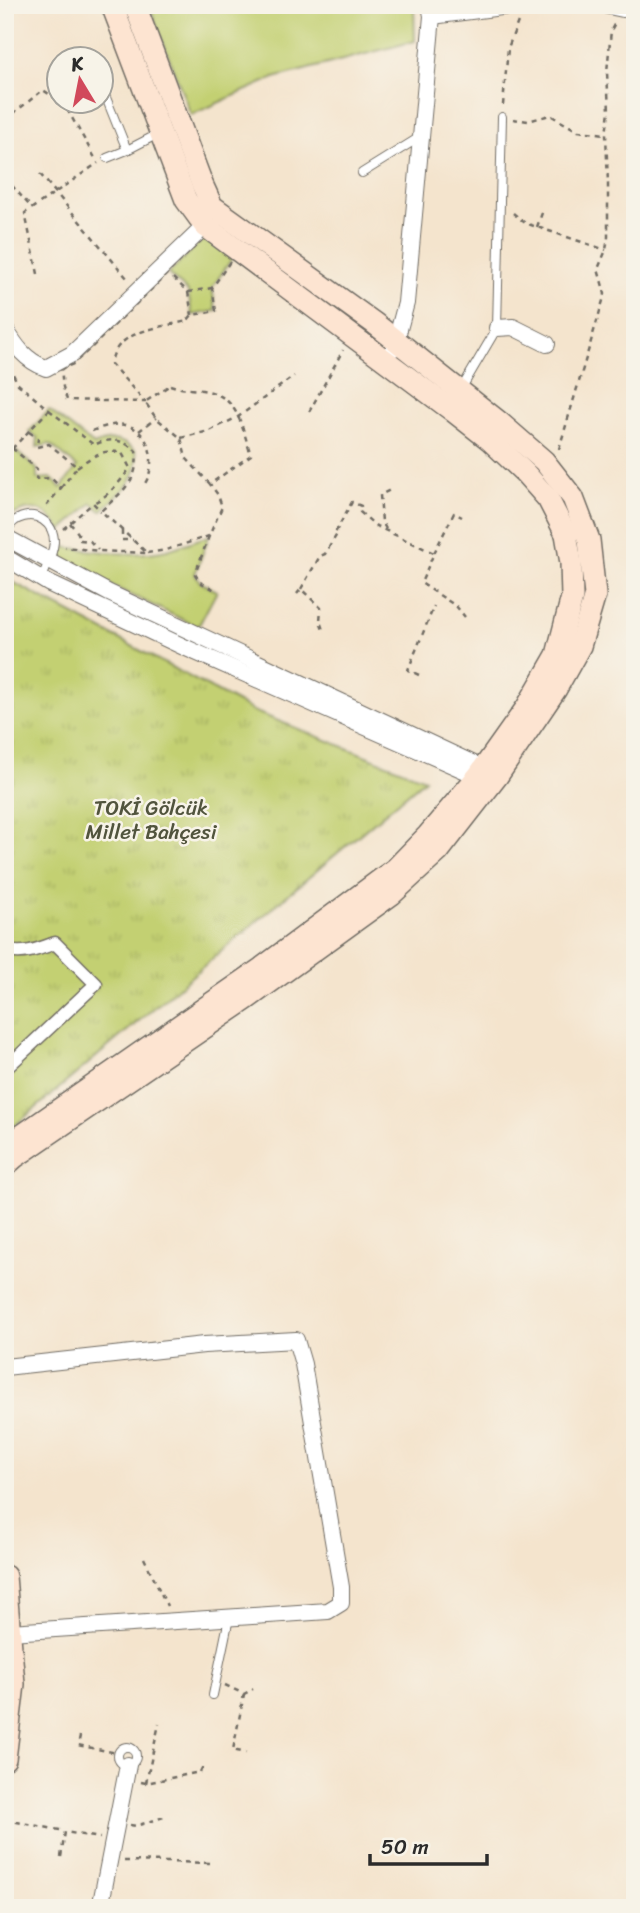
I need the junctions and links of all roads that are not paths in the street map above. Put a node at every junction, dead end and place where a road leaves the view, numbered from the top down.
1 (111, 5) edge
2 (135, 5) edge
3 (604, 5) edge
4 (623, 9) road end
5 (431, 11) edge
6 (519, 11) edge
7 (113, 116) edge
8 (502, 117) road end
9 (161, 133) junction
10 (420, 136) junction
11 (127, 150) junction
12 (107, 158) road end
13 (362, 173) dead end
14 (205, 226) junction
15 (5, 328) edge
16 (496, 328) junction
17 (396, 341) junction
18 (547, 344) dead end
19 (390, 364) junction
20 (460, 391) junction
21 (5, 530) edge
22 (5, 537) edge
23 (5, 557) edge
24 (49, 561) junction
25 (41, 580) junction
26 (488, 776) junction
27 (5, 950) edge
28 (5, 1069) edge
29 (5, 1147) edge
30 (5, 1166) edge
31 (5, 1367) edge
32 (5, 1576) edge
33 (229, 1618) junction
34 (10, 1632) junction
35 (213, 1695) dead end
36 (5, 1759) edge
37 (123, 1759) road end
38 (100, 1908) edge

1 - 9 main road
2 - 17 main road
3 - 4 street
5 - 6 street
5 - 10 street
7 - 11 lane
8 - 16 lane
9 - 11 lane
9 - 14 main road
10 - 13 lane
10 - 17 street
11 - 12 lane
14 - 15 street
14 - 19 main road
16 - 18 street
16 - 20 lane
17 - 19 street
17 - 20 main road
19 - 26 main road
20 - 26 main road
21 - 24 lane
22 - 24 street
23 - 25 street
24 - 25 lane
24 - 26 street
25 - 26 street
26 - 29 main road
26 - 30 main road
27 - 28 street
31 - 33 street
32 - 34 main road
33 - 34 street
33 - 35 lane
34 - 36 main road
37 - 38 street

